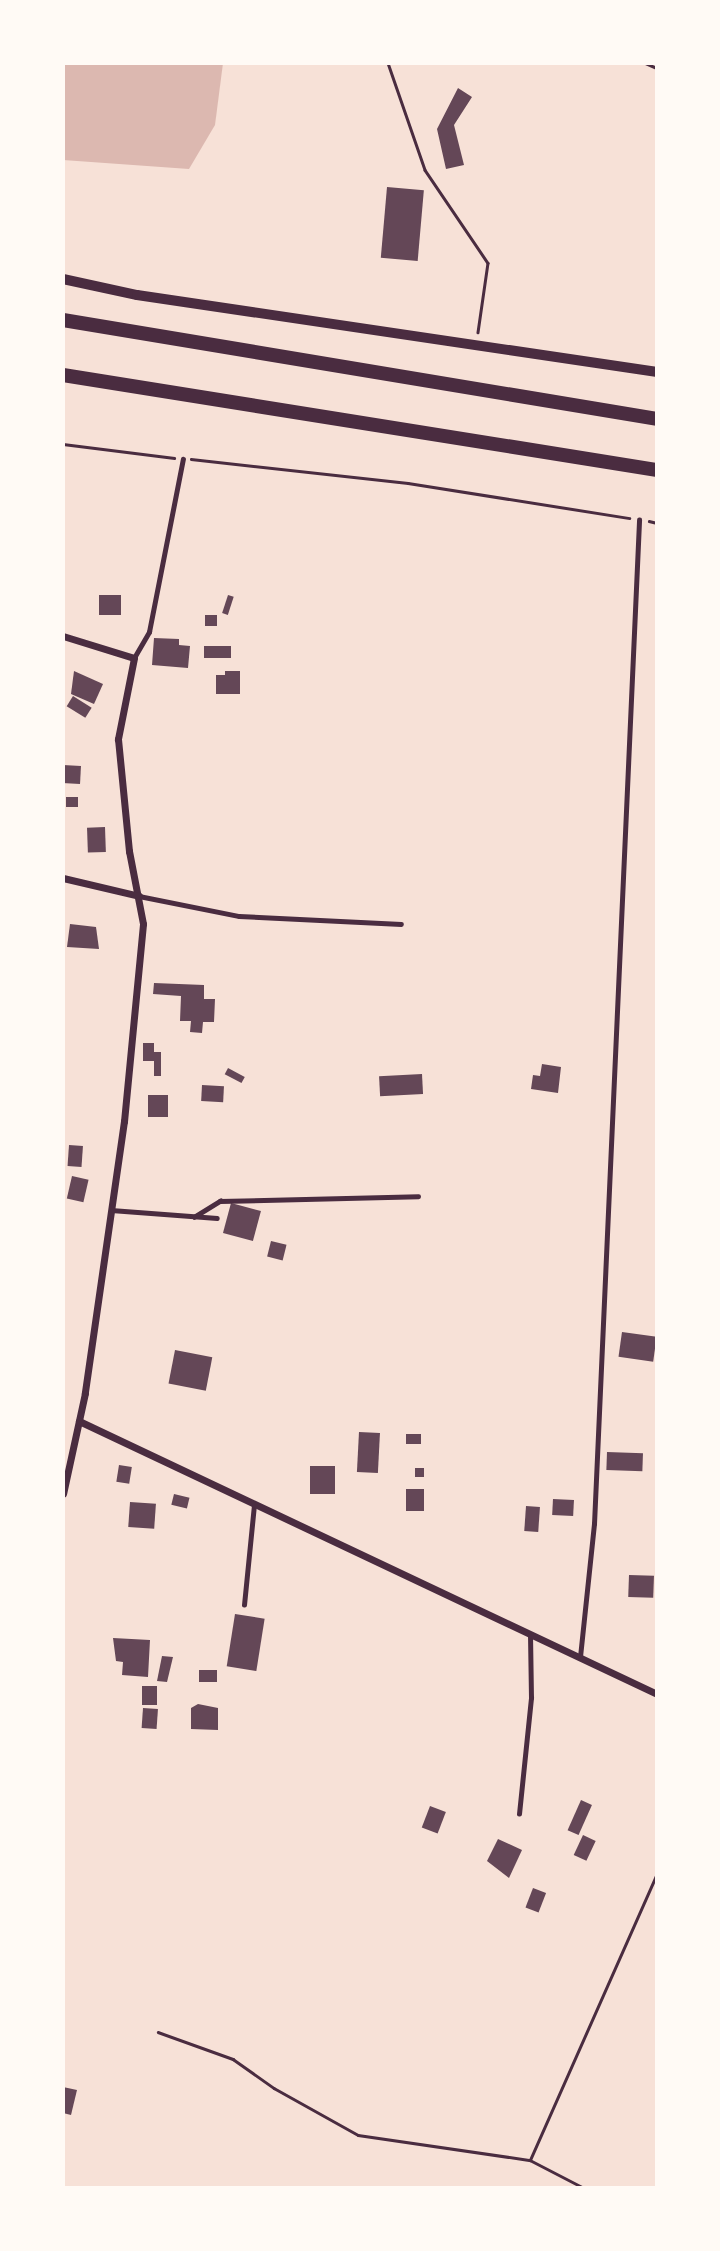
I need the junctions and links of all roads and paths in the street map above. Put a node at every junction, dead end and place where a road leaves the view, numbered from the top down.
1 (388, 63) edge
2 (645, 63) edge
3 (657, 68) edge
4 (63, 279) edge
5 (63, 320) edge
6 (476, 346) junction
7 (657, 372) edge
8 (63, 375) edge
9 (657, 419) edge
10 (63, 444) edge
11 (183, 458) junction
12 (657, 470) edge
13 (639, 520) junction
14 (657, 523) edge
15 (63, 636) edge
16 (134, 658) junction
17 (63, 877) edge
18 (139, 896) junction
19 (401, 924) dead end
20 (418, 1196) dead end
21 (110, 1210) junction
22 (194, 1217) junction
23 (216, 1218) dead end
24 (79, 1421) junction
25 (65, 1470) edge
26 (63, 1494) edge
27 (254, 1504) junction
28 (244, 1605) dead end
29 (530, 1634) junction
30 (580, 1658) junction
31 (657, 1694) edge
32 (519, 1814) dead end
33 (657, 1874) edge
34 (158, 2032) dead end
35 (530, 2160) junction
36 (584, 2188) edge

1 - 6 path
2 - 3 path
4 - 6 street
5 - 9 highway
6 - 7 street
8 - 12 highway
10 - 11 path
11 - 13 path
11 - 16 lane
13 - 14 path
13 - 30 lane
15 - 16 street
16 - 18 street
17 - 18 street
18 - 19 lane
18 - 21 street
20 - 22 lane
21 - 22 lane
21 - 24 street
22 - 23 lane
24 - 25 street
24 - 27 street
25 - 26 street
27 - 28 lane
27 - 29 street
29 - 30 street
29 - 32 lane
30 - 31 street
33 - 35 path
34 - 35 path
35 - 36 path

